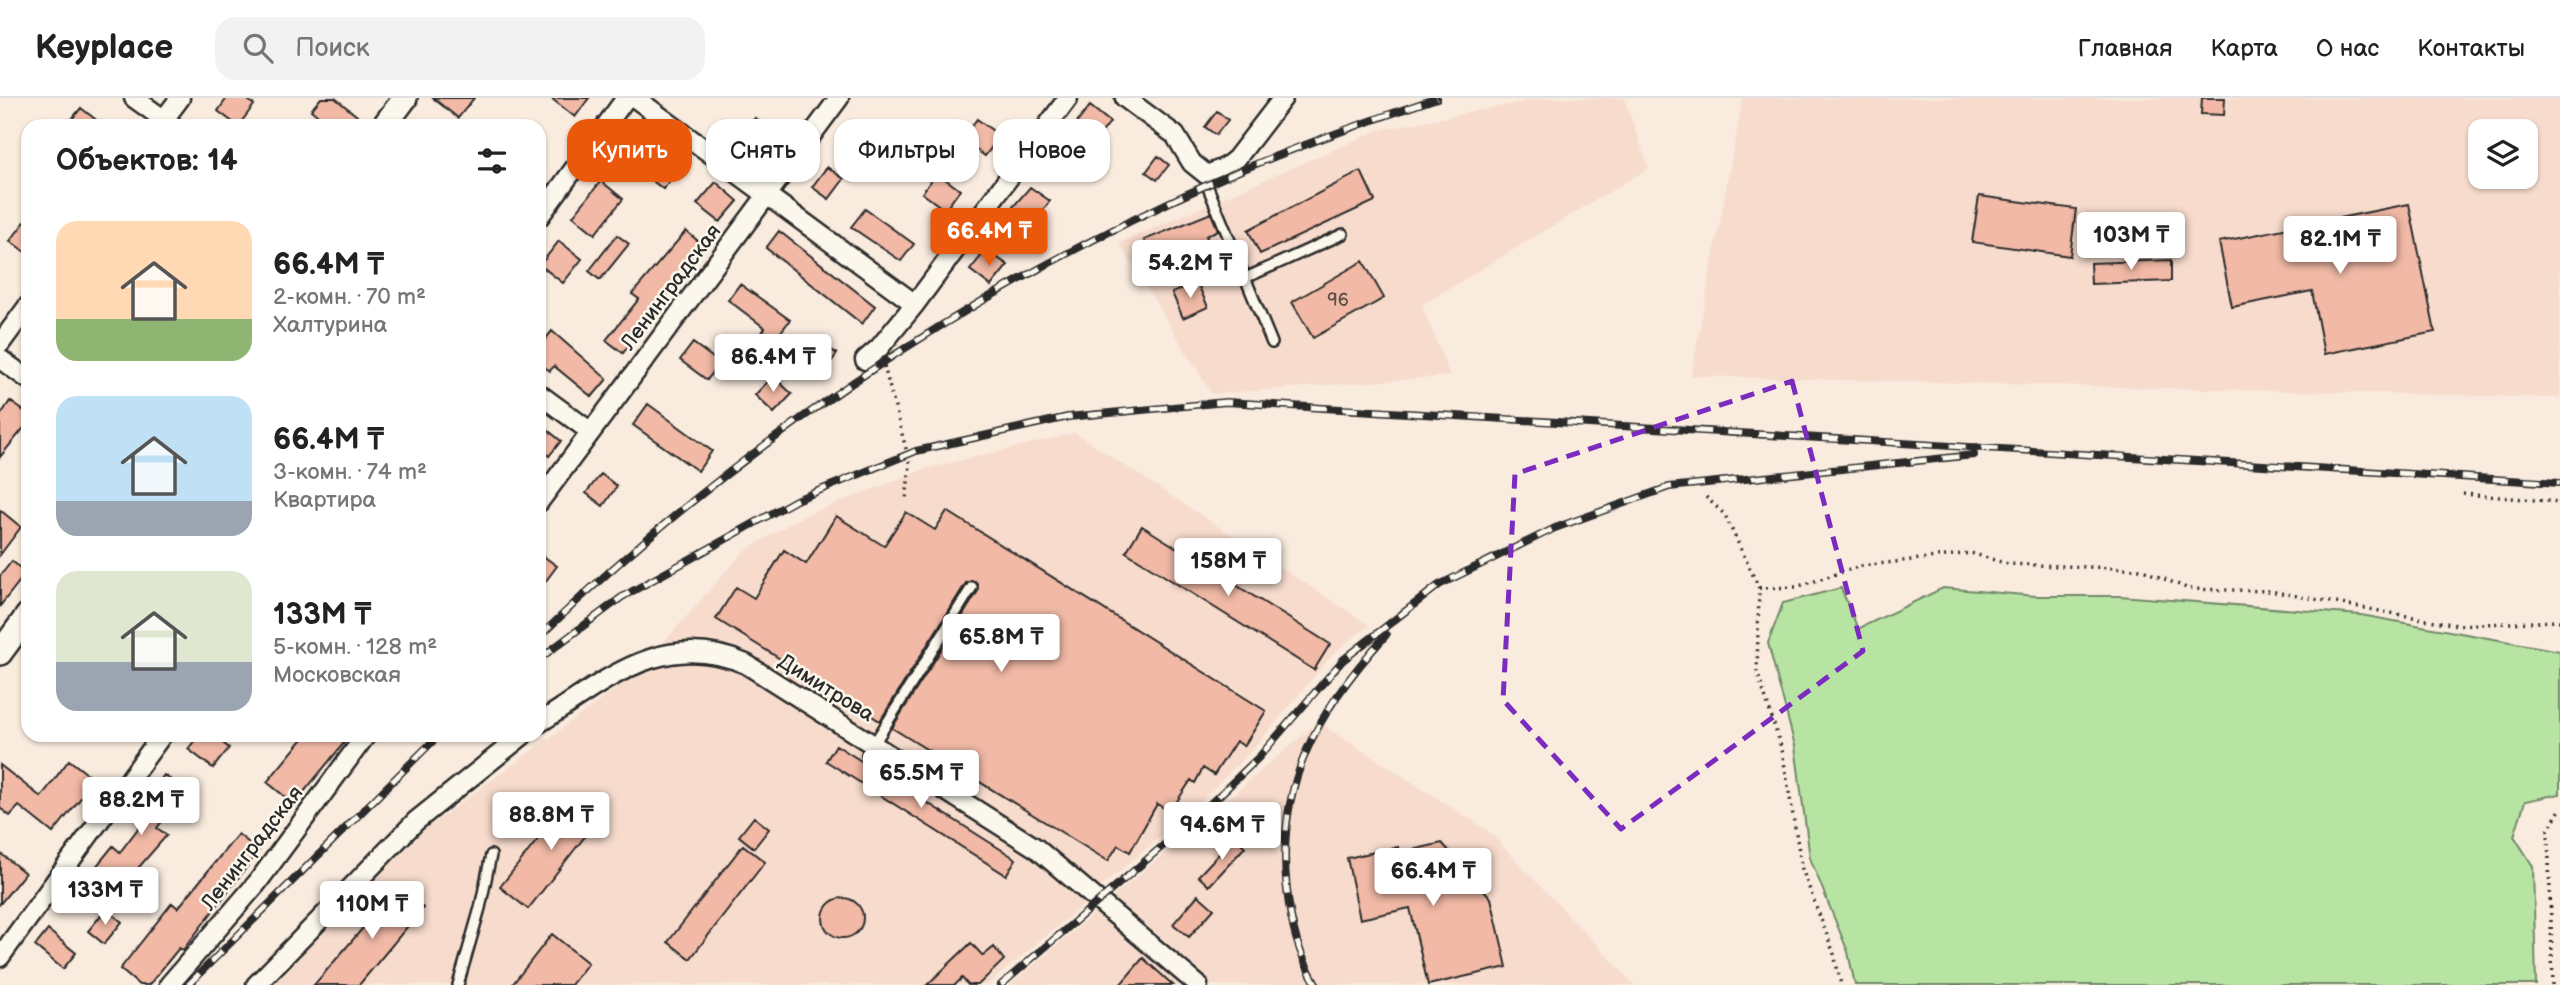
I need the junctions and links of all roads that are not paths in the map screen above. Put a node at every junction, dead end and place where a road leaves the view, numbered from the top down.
1 (135, 98) edge
2 (180, 98) edge
3 (405, 98) edge
4 (626, 98) edge
5 (635, 98) edge
6 (839, 98) edge
7 (1069, 98) edge
8 (1125, 98) edge
9 (1283, 98) edge
10 (159, 119) edge
11 (168, 119) edge
12 (389, 119) edge
13 (1207, 175) junction
14 (767, 195) junction
15 (546, 207) edge
16 (1343, 234) dead end
17 (1243, 279) junction
18 (915, 303) junction
19 (21, 316) edge
20 (1272, 343) dead end
21 (0, 344) edge
22 (872, 354) road end
23 (0, 359) edge
24 (21, 374) edge
25 (546, 399) edge
26 (591, 432) junction
27 (546, 493) edge
28 (972, 587) dead end
29 (21, 624) edge
30 (0, 653) edge
31 (546, 719) edge
32 (157, 742) edge
33 (361, 742) edge
34 (514, 742) edge
35 (870, 750) junction
36 (491, 855) dead end
37 (0, 957) edge
38 (170, 985) edge
39 (256, 985) edge
40 (458, 985) edge
41 (1198, 985) edge

1 - 10 street
2 - 11 street
3 - 12 street
4 - 15 street
5 - 14 street
6 - 14 street, Ленинградская
7 - 18 street
8 - 13 street
9 - 13 street
13 - 17 lane
14 - 18 street
14 - 26 street, Ленинградская
16 - 17 lane
17 - 20 lane
18 - 22 street
19 - 21 street
23 - 24 street
25 - 26 street
26 - 27 street, Ленинградская
28 - 35 lane
29 - 30 street
31 - 35 street, Димитрова
32 - 37 street
33 - 38 street, Ленинградская
34 - 39 street
35 - 41 street, Димитрова
36 - 40 lane

